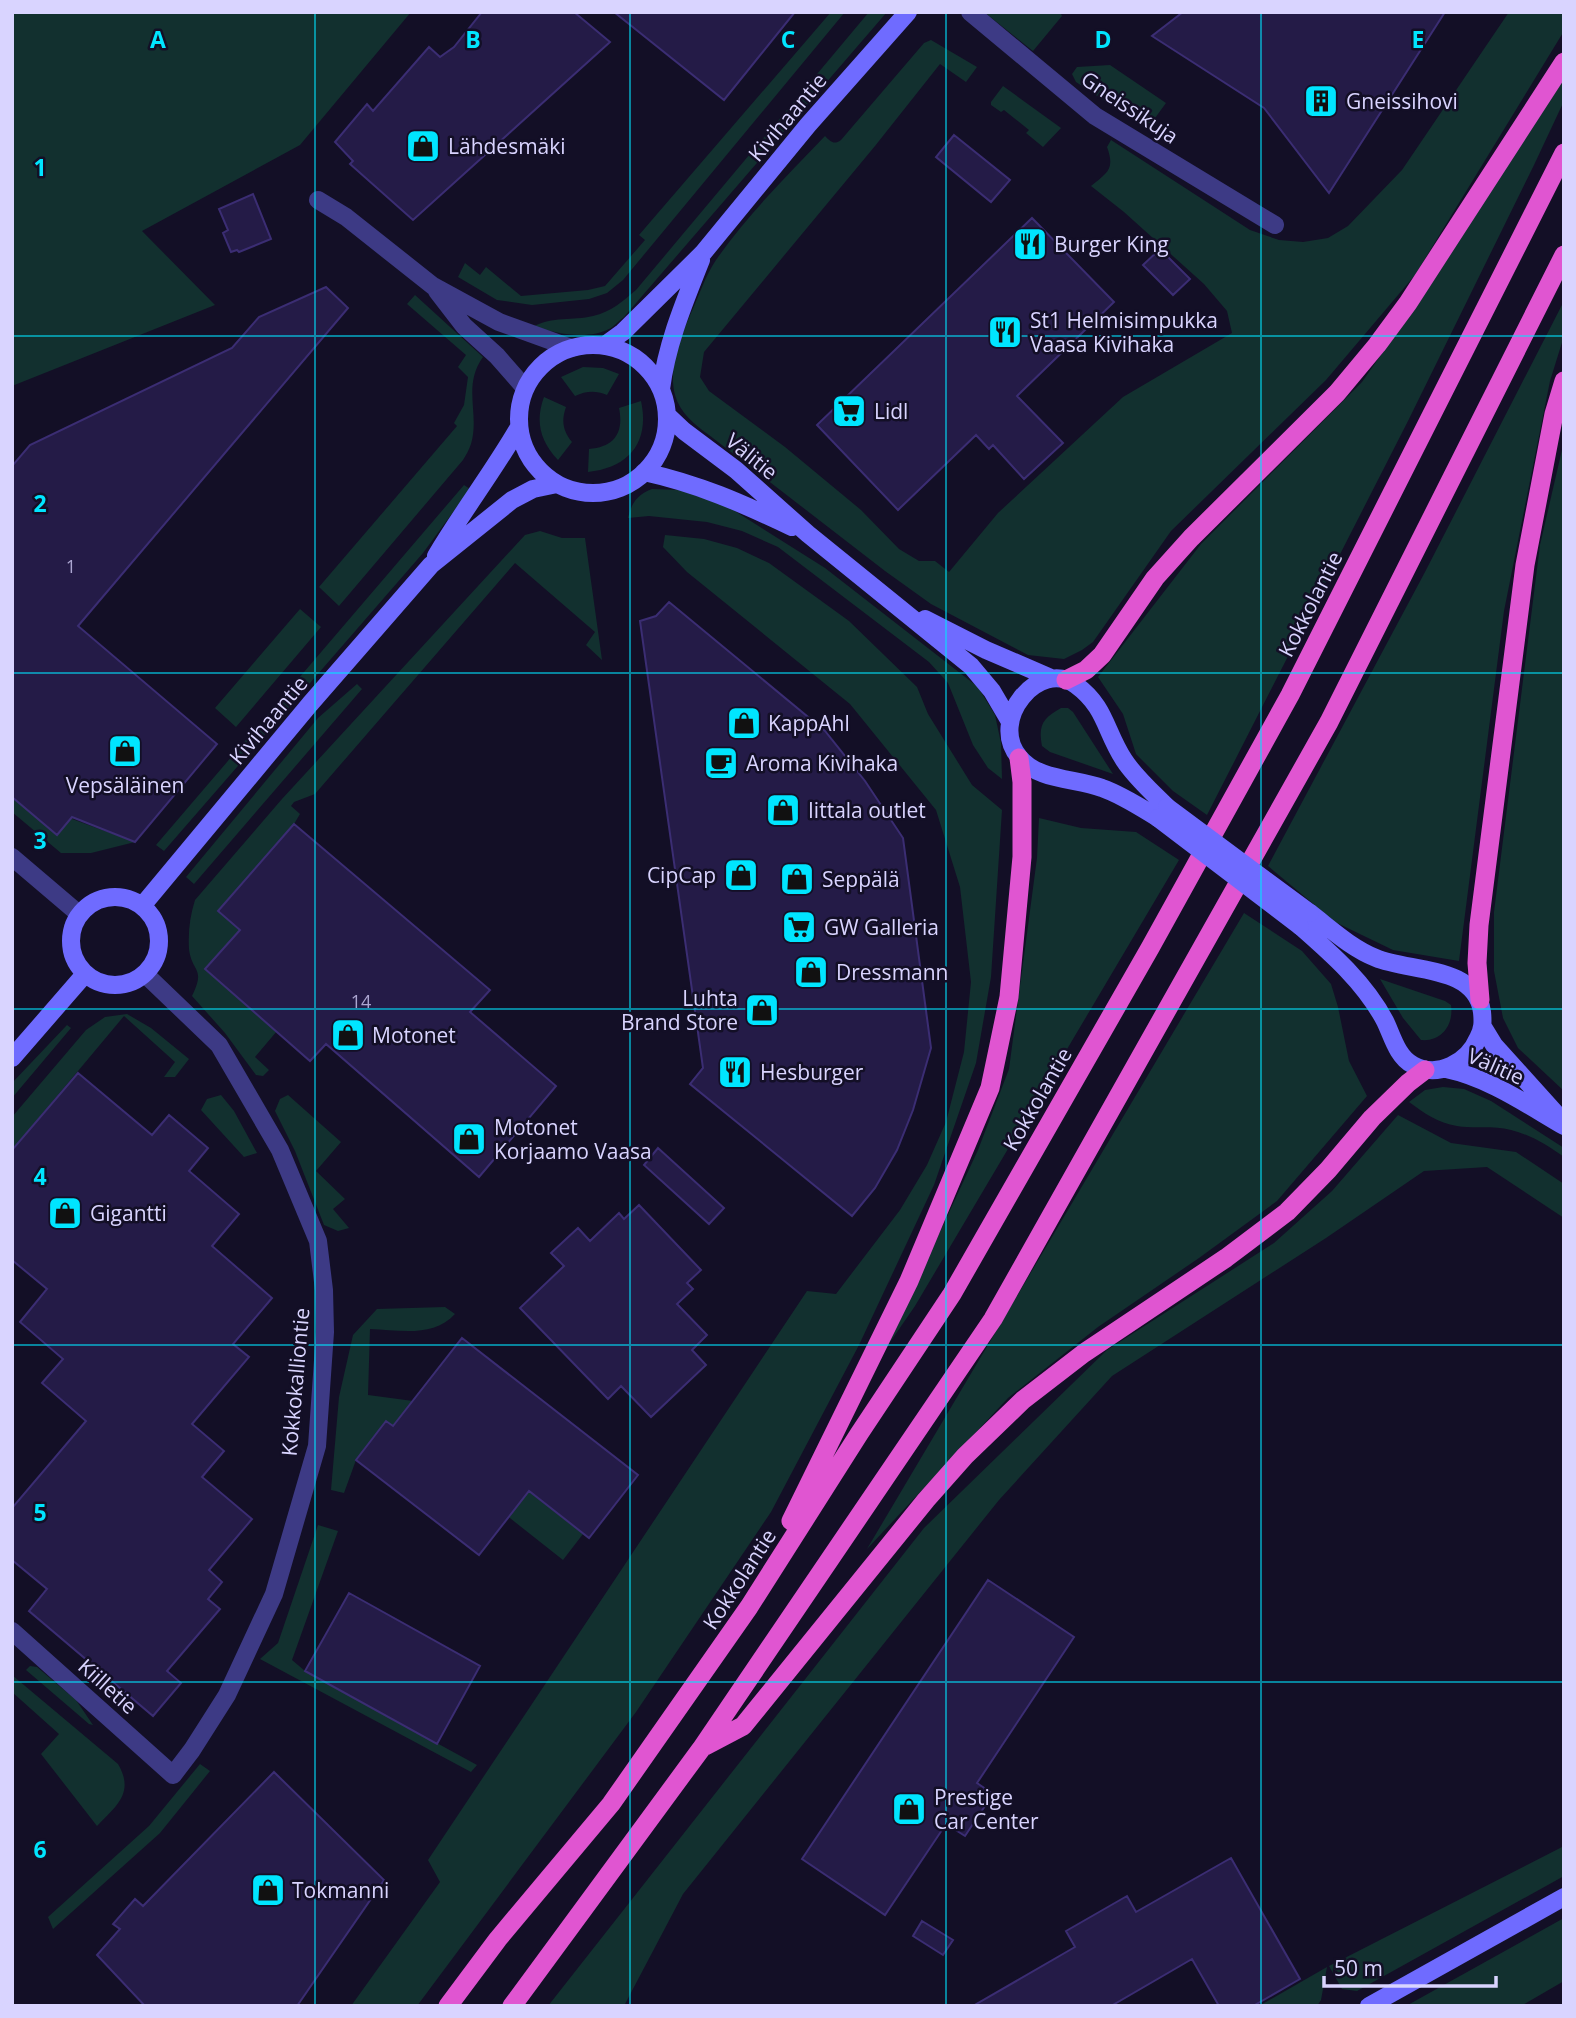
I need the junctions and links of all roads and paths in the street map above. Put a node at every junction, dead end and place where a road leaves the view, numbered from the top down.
1 (908, 12) edge
2 (970, 12) edge
3 (1564, 62) edge
4 (1564, 153) edge
5 (318, 200) dead end
6 (1275, 225) dead end
7 (703, 253) junction
8 (1564, 255) edge
9 (433, 286) junction
10 (605, 345) junction
11 (571, 348) junction
12 (1564, 381) edge
13 (525, 388) junction
14 (661, 389) junction
15 (667, 415) junction
16 (519, 428) junction
17 (645, 472) junction
18 (557, 484) junction
19 (808, 534) junction
20 (431, 565) junction
21 (896, 605) junction
22 (1059, 679) junction
23 (1009, 720) junction
24 (1019, 758) junction
25 (1162, 812) junction
26 (12, 857) edge
27 (142, 906) junction
28 (79, 914) junction
29 (1305, 919) junction
30 (85, 974) junction
31 (145, 974) junction
32 (1480, 1000) junction
33 (1483, 1027) junction
34 (12, 1058) edge
35 (1446, 1069) junction
36 (1425, 1070) junction
37 (1564, 1124) edge
38 (749, 1607) junction
39 (12, 1631) edge
40 (701, 1749) junction
41 (173, 1775) joint
42 (1562, 1902) edge
43 (448, 2006) edge
44 (512, 2006) edge
45 (1370, 2006) edge

1 - 7 main road, Kivihaantie
2 - 6 street, Gneissikuja
3 - 22 highway
4 - 38 highway, Kokkolantie
5 - 9 street
7 - 10 main road, Kivihaantie
7 - 14 main road, Kivihaantie
8 - 40 highway
9 - 11 street
9 - 13 street
10 - 11 main road
10 - 14 main road
11 - 13 main road
12 - 32 highway
13 - 16 main road
14 - 15 main road
15 - 17 main road
15 - 19 main road, Välitie
16 - 18 main road
16 - 20 main road, Kivihaantie
17 - 18 main road
17 - 19 main road, Välitie
18 - 20 main road, Kivihaantie
19 - 21 main road, Välitie
20 - 27 main road, Kivihaantie
21 - 22 main road, Välitie
21 - 23 main road, Välitie
22 - 23 main road
22 - 25 main road, Välitie
23 - 24 main road, Välitie
24 - 25 main road
24 - 38 highway
25 - 29 main road, bridge
26 - 28 street
27 - 28 main road
27 - 31 main road
28 - 30 main road
29 - 32 main road
29 - 36 main road
30 - 31 main road
30 - 34 main road
31 - 41 street, Kokkokalliontie
32 - 33 main road
33 - 35 main road
33 - 37 main road, Välitie
35 - 36 main road, Välitie
35 - 37 main road, Välitie
36 - 40 highway
38 - 43 highway, Kokkolantie
39 - 41 street, Kiilletie
40 - 44 highway
42 - 45 main road

